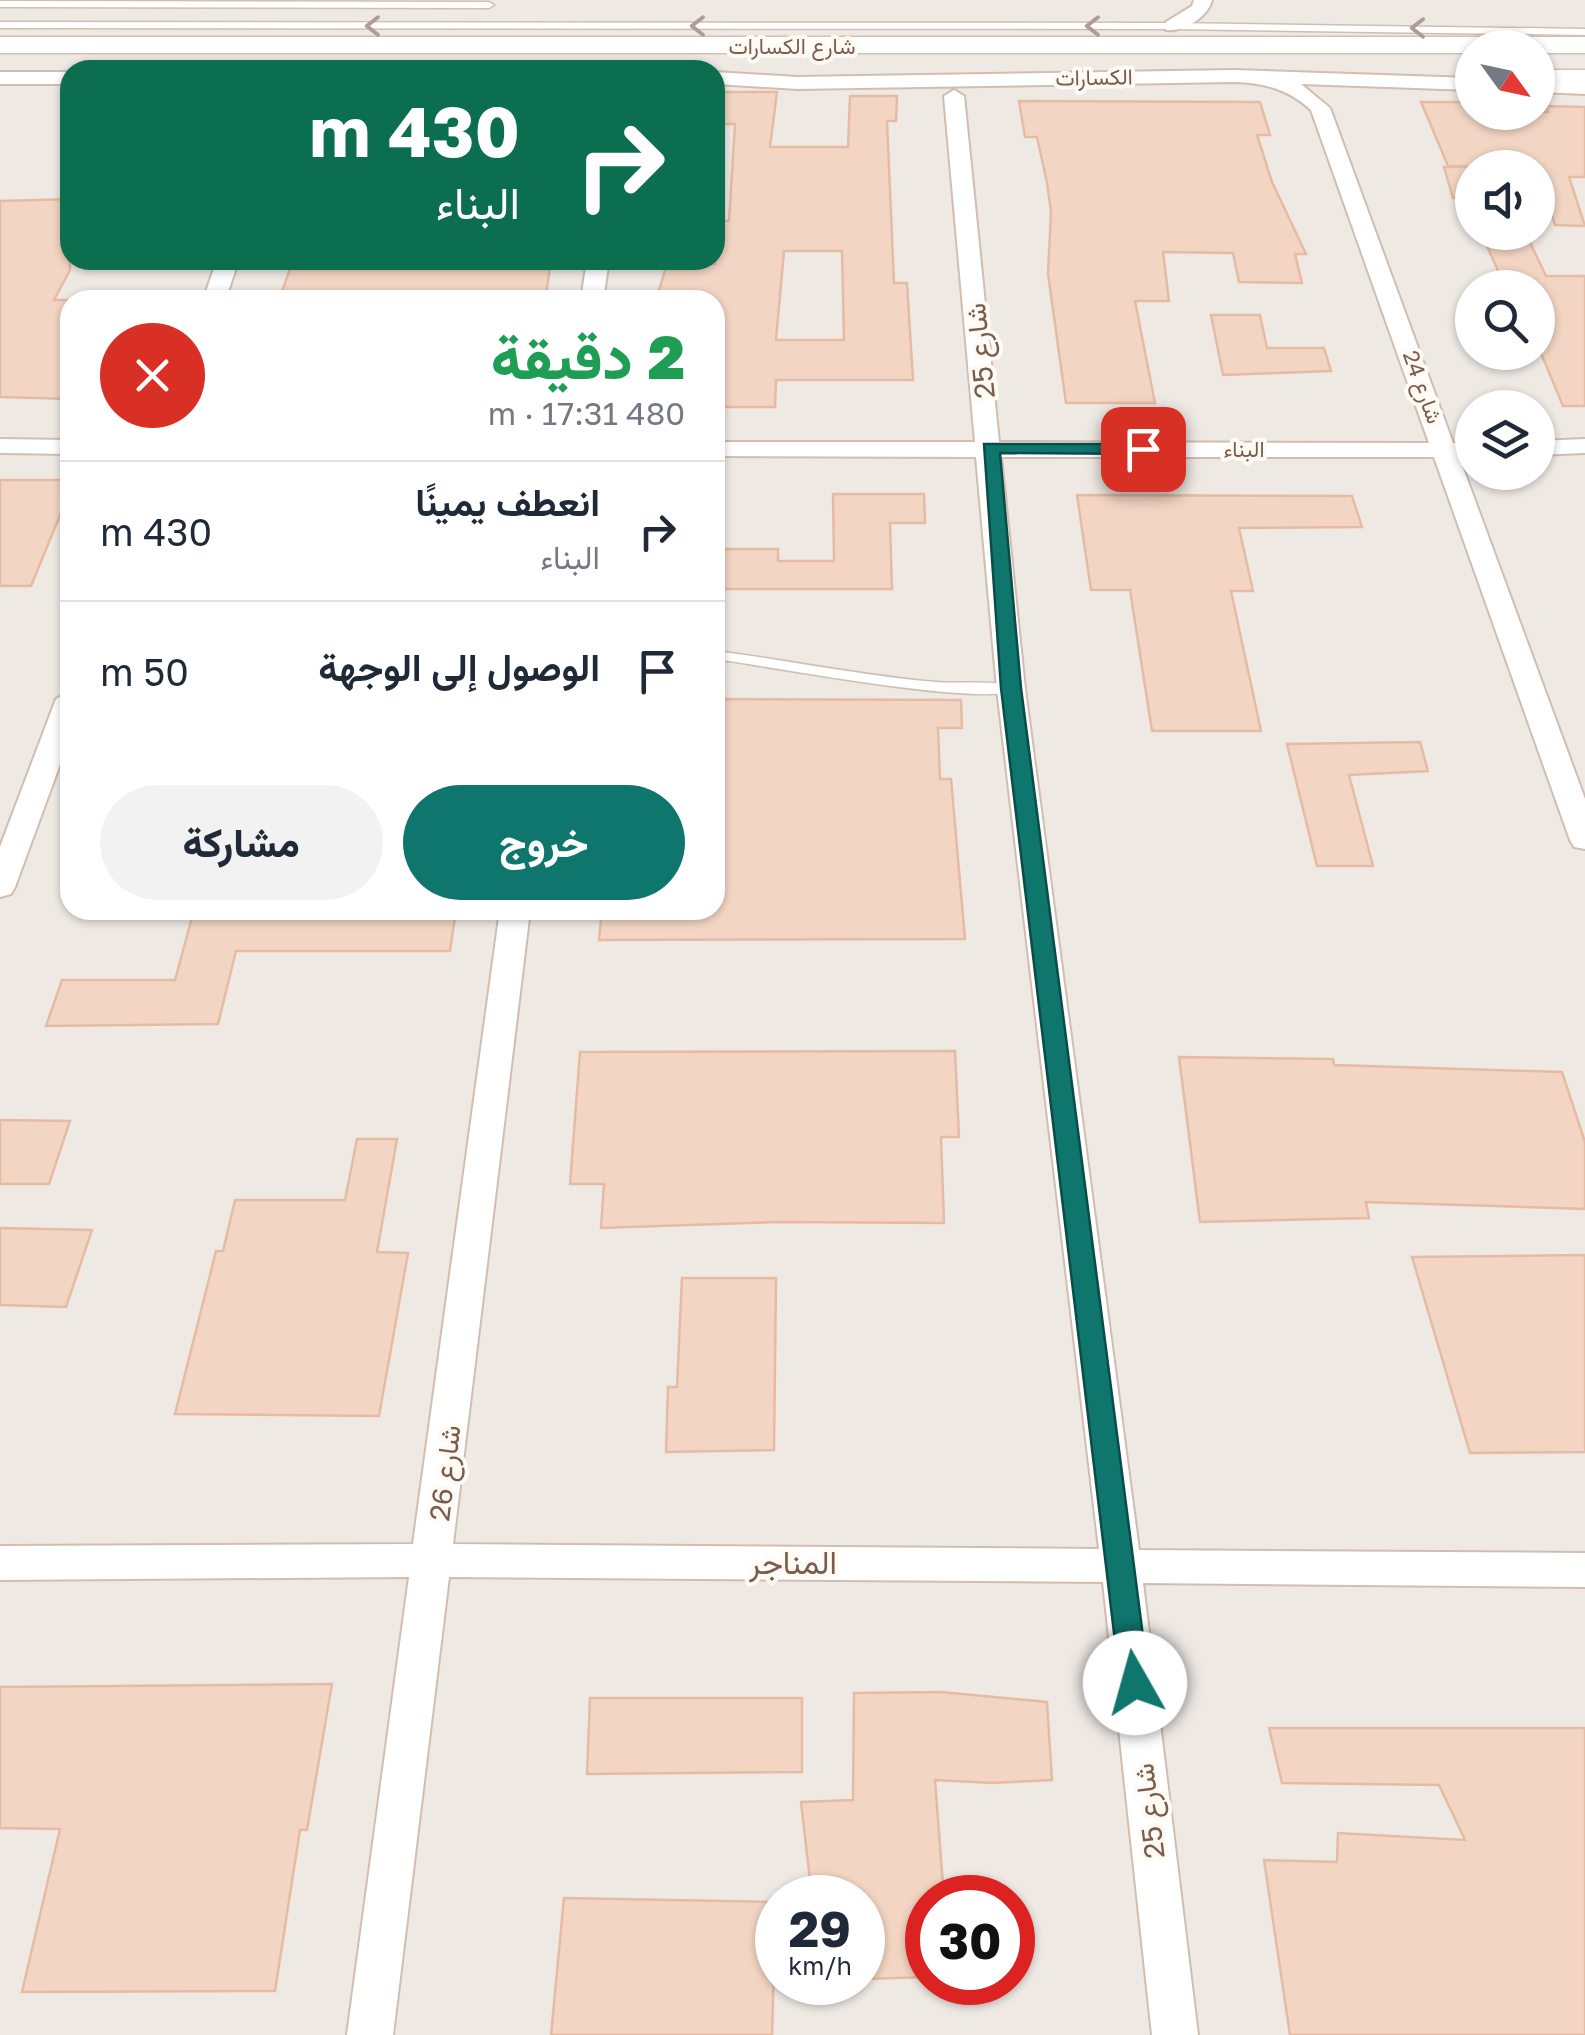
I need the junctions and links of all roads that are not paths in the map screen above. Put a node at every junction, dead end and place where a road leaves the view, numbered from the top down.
1 (1202, 0) edge
2 (490, 3) edge
3 (0, 4) edge
4 (0, 25) edge
5 (483, 26) junction
6 (1173, 26) junction
7 (733, 27) junction
8 (1585, 32) edge
9 (1585, 44) edge
10 (0, 45) edge
11 (1555, 52) edge
12 (879, 56) junction
13 (1455, 56) edge
14 (1555, 59) edge
15 (440, 60) edge
16 (60, 63) edge
17 (0, 64) edge
18 (1585, 66) edge
19 (1455, 71) edge
20 (1455, 71) edge
21 (0, 78) edge
22 (60, 78) edge
23 (1266, 78) junction
24 (1555, 78) edge
25 (728, 79) edge
26 (986, 79) junction
27 (1585, 79) edge
28 (914, 81) junction
29 (1555, 87) edge
30 (1585, 88) edge
31 (954, 96) junction
32 (1455, 438) edge
33 (0, 446) edge
34 (1585, 446) edge
35 (60, 447) edge
36 (1555, 447) edge
37 (990, 448) junction
38 (725, 449) edge
39 (1455, 450) edge
40 (1473, 490) edge
41 (725, 657) edge
42 (1011, 688) junction
43 (60, 726) edge
44 (1585, 840) edge
45 (0, 887) edge
46 (514, 920) edge
47 (434, 1560) junction
48 (0, 1563) edge
49 (1121, 1566) junction
50 (1585, 1570) edge
51 (370, 2035) edge
52 (1175, 2035) edge

1 - 6 street
2 - 3 lane
2 - 5 lane
5 -> 4 lane
7 -> 5 lane
6 -> 7 lane
8 -> 6 lane
7 - 12 street
9 - 11 street, شارع الكسارات
10 - 12 street, شارع الكسارات
12 - 13 street, شارع الكسارات
12 - 15 street, شارع الكسارات
12 - 19 street, شارع الكسارات
12 - 25 street
14 - 18 street, شارع الكسارات
16 - 17 street, شارع الكسارات
20 - 23 street, الكسارات
21 - 22 street
23 - 26 street, الكسارات
23 - 32 street, شارع 24
24 - 27 street
25 - 28 street, الكسارات
26 - 28 street, الكسارات
26 - 31 street
28 - 31 street
29 - 30 street
31 - 37 street, شارع 25
33 - 35 street
34 - 36 street
37 - 38 street, البناء
37 - 39 street, البناء
37 - 42 street, شارع 25
40 - 44 street, شارع 24
41 - 42 lane
42 - 49 street, شارع 25
43 - 45 street
46 - 47 street, شارع 26
47 - 48 street, المناجر
47 - 49 street, المناجر
47 - 51 street, شارع 26
49 - 50 street, المناجر
49 - 52 street, شارع 25

